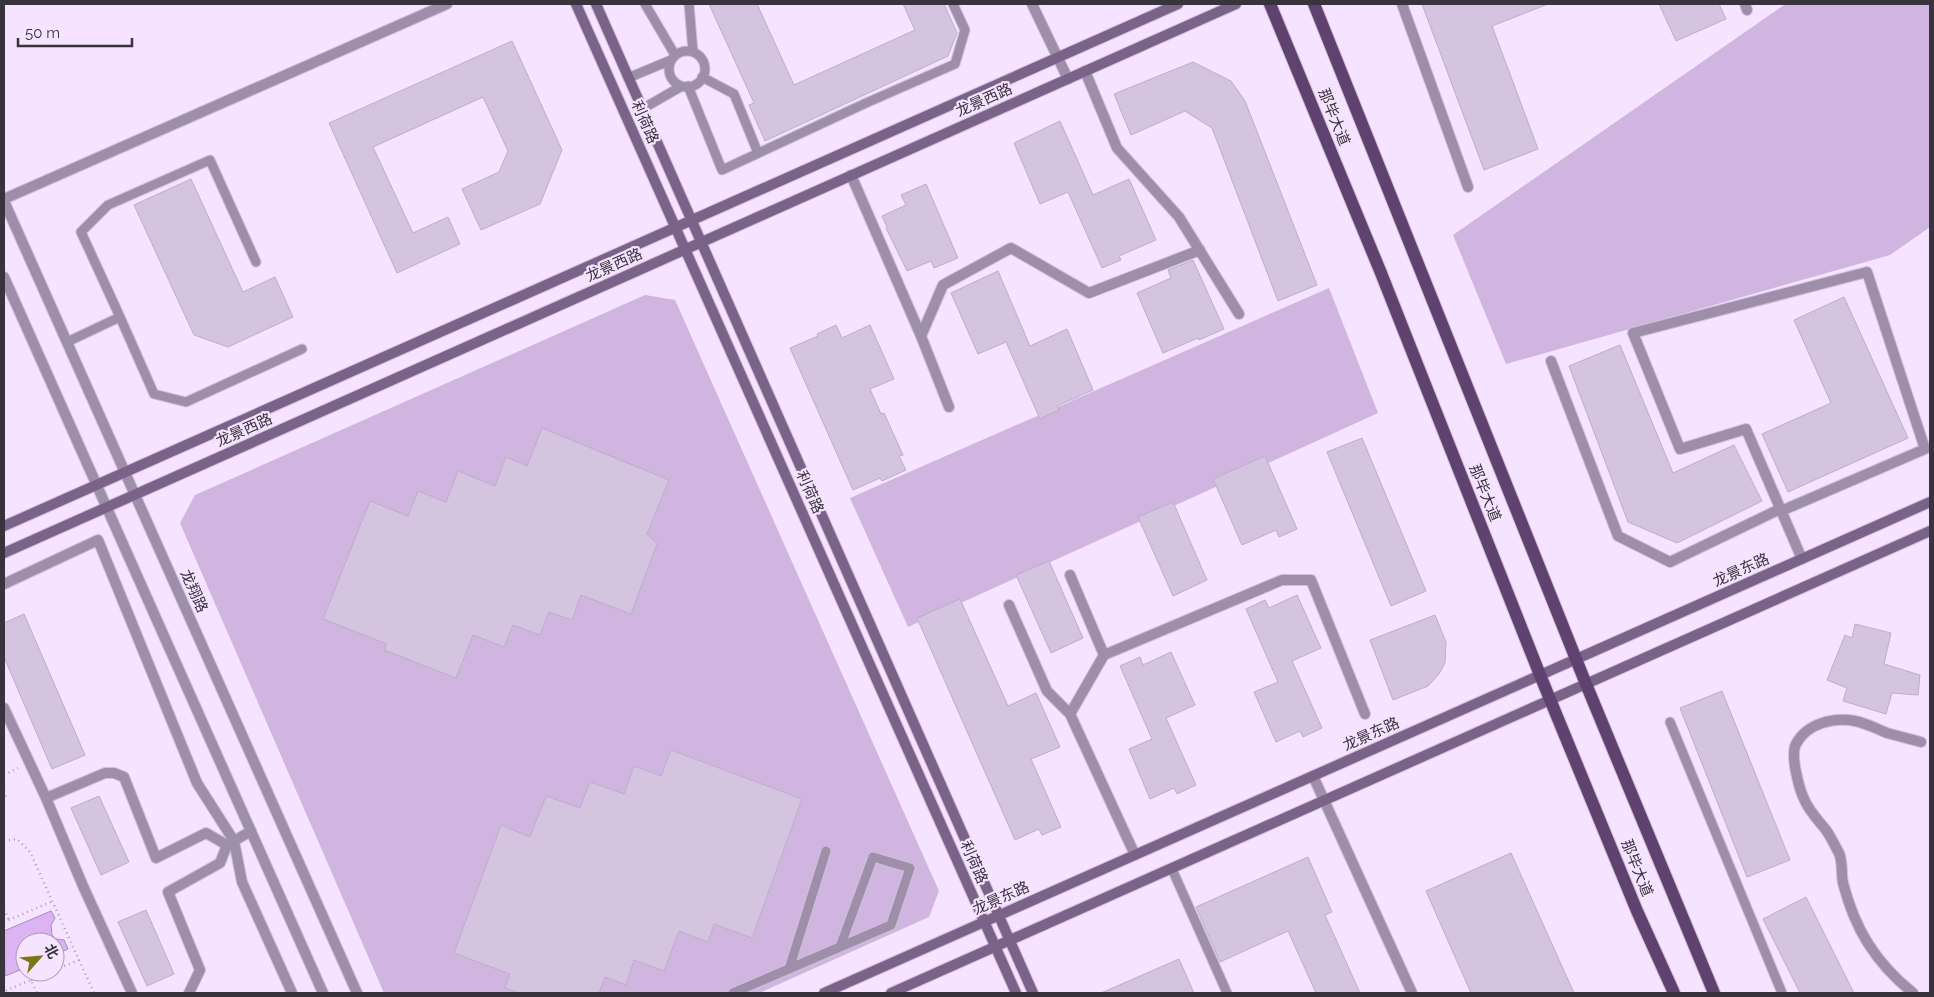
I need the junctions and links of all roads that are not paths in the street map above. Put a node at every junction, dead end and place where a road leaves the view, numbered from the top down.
1 (447, 4) edge
2 (576, 4) edge
3 (596, 4) edge
4 (645, 4) edge
5 (689, 4) edge
6 (953, 4) edge
7 (1032, 4) edge
8 (1178, 4) edge
9 (1236, 4) edge
10 (1270, 4) edge
11 (1314, 4) edge
12 (1402, 4) edge
13 (693, 52) junction
14 (673, 58) junction
15 (1057, 58) junction
16 (1085, 71) junction
17 (702, 77) junction
18 (628, 78) junction
19 (1068, 79) junction
20 (685, 86) junction
21 (642, 109) junction
22 (758, 154) junction
23 (851, 175) junction
24 (1468, 187) dead end
25 (4, 200) edge
26 (692, 220) junction
27 (676, 227) junction
28 (701, 242) junction
29 (685, 249) junction
30 (1200, 250) junction
31 (256, 262) dead end
32 (4, 277) edge
33 (1239, 314) dead end
34 (120, 317) junction
35 (921, 336) junction
36 (67, 342) junction
37 (302, 349) dead end
38 (1551, 361) dead end
39 (949, 407) dead end
40 (125, 472) junction
41 (96, 485) junction
42 (135, 495) junction
43 (1930, 502) edge
44 (106, 507) junction
45 (1781, 510) junction
46 (4, 526) edge
47 (1930, 531) edge
48 (4, 553) edge
49 (1802, 559) junction
50 (1070, 575) dead end
51 (4, 584) edge
52 (1009, 605) dead end
53 (1104, 655) junction
54 (1577, 660) junction
55 (1540, 675) junction
56 (1586, 684) junction
57 (1551, 699) junction
58 (4, 708) edge
59 (1070, 714) junction
60 (1366, 714) dead end
61 (1670, 722) dead end
62 (1920, 742) dead end
63 (1313, 776) junction
64 (46, 798) junction
65 (1324, 801) junction
66 (250, 831) junction
67 (231, 843) junction
68 (826, 851) dead end
69 (1134, 855) junction
70 (1172, 868) junction
71 (999, 916) junction
72 (984, 922) junction
73 (1010, 941) junction
74 (840, 947) junction
75 (996, 947) junction
76 (789, 969) junction
77 (132, 993) edge
78 (189, 993) edge
79 (292, 993) edge
80 (323, 993) edge
81 (357, 993) edge
82 (733, 993) edge
83 (824, 993) edge
84 (891, 993) edge
85 (1016, 993) edge
86 (1033, 993) edge
87 (1227, 993) edge
88 (1412, 993) edge
89 (1674, 993) edge
90 (1714, 993) edge
91 (1782, 993) edge
92 (1913, 993) edge

1 - 25 street
2 - 27 main road, 利荷路
3 - 18 main road, 利荷路
4 - 14 lane
5 - 13 lane
6 - 22 lane
7 - 15 street
8 - 15 main road, 龙景西路
9 - 16 main road, 龙景西路
10 - 55 main road, 那毕大道
11 - 54 main road, 那毕大道
12 - 24 street
13 - 14 lane
13 - 17 lane
14 - 18 lane
14 - 20 lane
15 - 19 street
15 - 26 main road, 龙景西路
16 - 19 main road, 龙景西路
16 - 30 street
17 - 20 lane
17 - 22 lane
18 - 21 main road, 利荷路
19 - 23 main road, 龙景西路
20 - 21 lane
20 - 22 lane
21 - 26 main road, 利荷路
23 - 28 main road, 龙景西路
23 - 35 street
25 - 36 street, 龙翔路
26 - 27 main road, 龙景西路
26 - 28 main road, 利荷路
27 - 29 main road, 利荷路
27 - 40 main road, 龙景西路
28 - 29 main road, 龙景西路
28 - 71 main road, 利荷路
29 - 42 main road, 龙景西路
29 - 72 main road, 利荷路
30 - 33 street
30 - 35 street
31 - 34 lane
32 - 41 street
34 - 36 lane
34 - 37 lane
35 - 39 street
36 - 40 street, 龙翔路
38 - 45 street
40 - 41 main road, 龙景西路
40 - 42 street, 龙翔路
41 - 44 street
41 - 46 main road, 龙景西路
42 - 44 main road, 龙景西路
42 - 81 street, 龙翔路
43 - 49 main road, 龙景东路
44 - 48 main road, 龙景西路
44 - 66 street
45 - 45 street
45 - 49 street
47 - 56 main road
49 - 54 main road, 龙景东路
50 - 53 street
51 - 67 street
52 - 59 street
53 - 59 street
53 - 60 street
54 - 55 main road, 龙景东路
54 - 56 main road, 那毕大道
55 - 57 main road, 那毕大道
55 - 63 main road, 龙景东路
56 - 57 main road
56 - 90 main road, 那毕大道
57 - 65 main road
57 - 89 main road, 那毕大道
58 - 64 street
59 - 69 street
61 - 91 lane
62 - 92 street
63 - 65 street
63 - 69 main road, 龙景东路
64 - 67 street
64 - 77 street
65 - 70 main road
65 - 88 street
66 - 67 street
66 - 80 street
67 - 78 street
67 - 79 street
68 - 76 lane
69 - 71 main road, 龙景东路
70 - 73 main road
70 - 87 lane
71 - 72 main road, 龙景东路
71 - 73 main road, 利荷路
72 - 75 main road, 利荷路
72 - 83 main road, 龙景东路
73 - 75 main road
73 - 86 main road, 利荷路
74 - 74 lane
74 - 76 lane
75 - 84 main road
75 - 85 main road, 利荷路
76 - 82 lane

